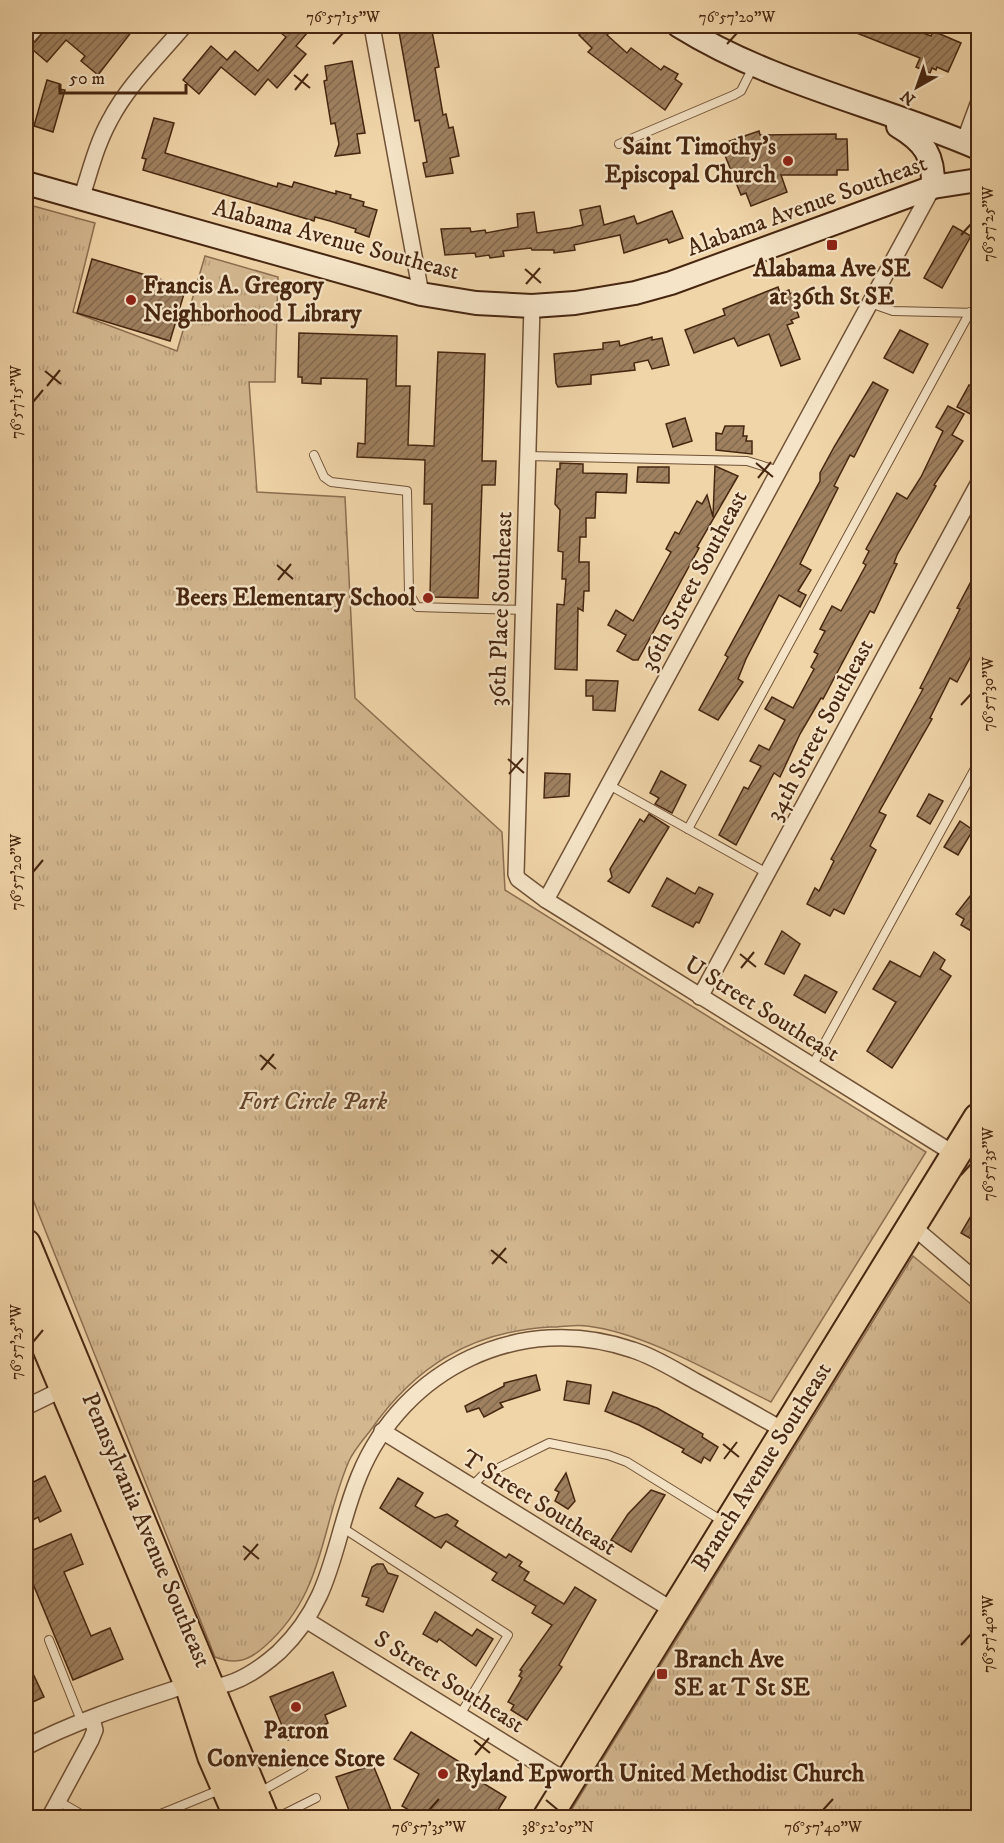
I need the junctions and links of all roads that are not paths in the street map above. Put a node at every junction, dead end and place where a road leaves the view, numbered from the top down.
1 (42, 26) edge
2 (184, 26) edge
3 (372, 26) edge
4 (679, 26) edge
5 (31, 38) dead end
6 (754, 65) junction
7 (978, 104) edge
8 (862, 107) junction
9 (619, 144) dead end
10 (971, 145) edge
11 (978, 180) edge
12 (26, 183) edge
13 (933, 187) junction
14 (81, 199) junction
15 (421, 294) junction
16 (870, 303) junction
17 (532, 306) junction
18 (974, 312) edge
19 (314, 455) dead end
20 (527, 456) junction
21 (779, 471) junction
22 (978, 484) edge
23 (523, 610) junction
24 (978, 764) edge
25 (609, 785) junction
26 (688, 829) junction
27 (767, 873) junction
28 (546, 900) junction
29 (700, 997) junction
30 (812, 1066) junction
31 (978, 1118) edge
32 (956, 1155) junction
33 (911, 1226) junction
34 (26, 1244) edge
35 (978, 1282) edge
36 (26, 1298) edge
37 (74, 1384) junction
38 (26, 1407) edge
39 (382, 1431) junction
40 (785, 1431) junction
41 (471, 1487) junction
42 (728, 1524) junction
43 (343, 1528) junction
44 (674, 1611) junction
45 (306, 1620) junction
46 (49, 1640) dead end
47 (201, 1687) junction
48 (460, 1715) junction
49 (87, 1721) junction
50 (26, 1747) edge
51 (304, 1767) dead end
52 (568, 1782) junction
53 (226, 1788) junction
54 (316, 1798) dead end
55 (58, 1801) junction
56 (172, 1809) junction
57 (252, 1810) edge
58 (50, 1818) edge
59 (88, 1818) edge
60 (151, 1818) edge
61 (176, 1818) edge
62 (276, 1818) edge
63 (547, 1818) edge

1 - 5 lane
2 - 14 street
3 - 15 street
4 - 6 main road
6 - 8 main road
6 - 9 lane
7 - 10 street
8 - 10 main road
8 - 13 main road
11 - 13 main road, Alabama Avenue Southeast
12 - 14 main road, Alabama Avenue Southeast
13 - 16 street, 36th Street Southeast
13 - 17 main road, Alabama Avenue Southeast
14 - 15 main road, Alabama Avenue Southeast
15 - 17 main road, Alabama Avenue Southeast
16 - 18 lane
16 - 21 street, 36th Street Southeast
17 - 20 street, 36th Place Southeast
18 - 26 lane
19 - 23 lane
20 - 21 lane
20 - 23 street, 36th Place Southeast
21 - 25 street, 36th Street Southeast
22 - 27 street, 34th Street Southeast
23 - 28 street, 36th Place Southeast
24 - 30 lane
25 - 26 lane
25 - 28 street, 36th Street Southeast
26 - 27 lane
27 - 29 street, 34th Street Southeast
28 - 29 street, U Street Southeast
29 - 30 street, U Street Southeast
30 - 32 street, U Street Southeast
31 - 32 highway, Branch Avenue Southeast
32 - 33 highway, Branch Avenue Southeast
33 - 35 street
33 - 40 highway, Branch Avenue Southeast
34 - 37 highway, Pennsylvania Avenue Southeast
36 - 37 highway, Pennsylvania Avenue Southeast
37 - 38 street
37 - 47 highway, Pennsylvania Avenue Southeast
39 - 40 street
39 - 41 street, T Street Southeast
39 - 43 street
40 - 42 highway, Branch Avenue Southeast
41 - 42 lane
41 - 44 street, T Street Southeast
42 - 44 highway, Branch Avenue Southeast
43 - 45 street
43 - 48 lane
44 - 52 highway, Branch Avenue Southeast
45 - 47 street
45 - 48 street, S Street Southeast
46 - 49 lane
47 - 49 street
47 - 53 highway, Pennsylvania Avenue Southeast
47 - 57 highway, Pennsylvania Avenue Southeast
48 - 52 street, S Street Southeast
49 - 50 street
49 - 55 street
51 - 57 lane
52 - 63 highway, Branch Avenue Southeast
53 - 56 lane
53 - 57 highway, Pennsylvania Avenue Southeast
54 - 62 lane
55 - 58 street
55 - 59 lane
56 - 60 lane
56 - 61 lane

